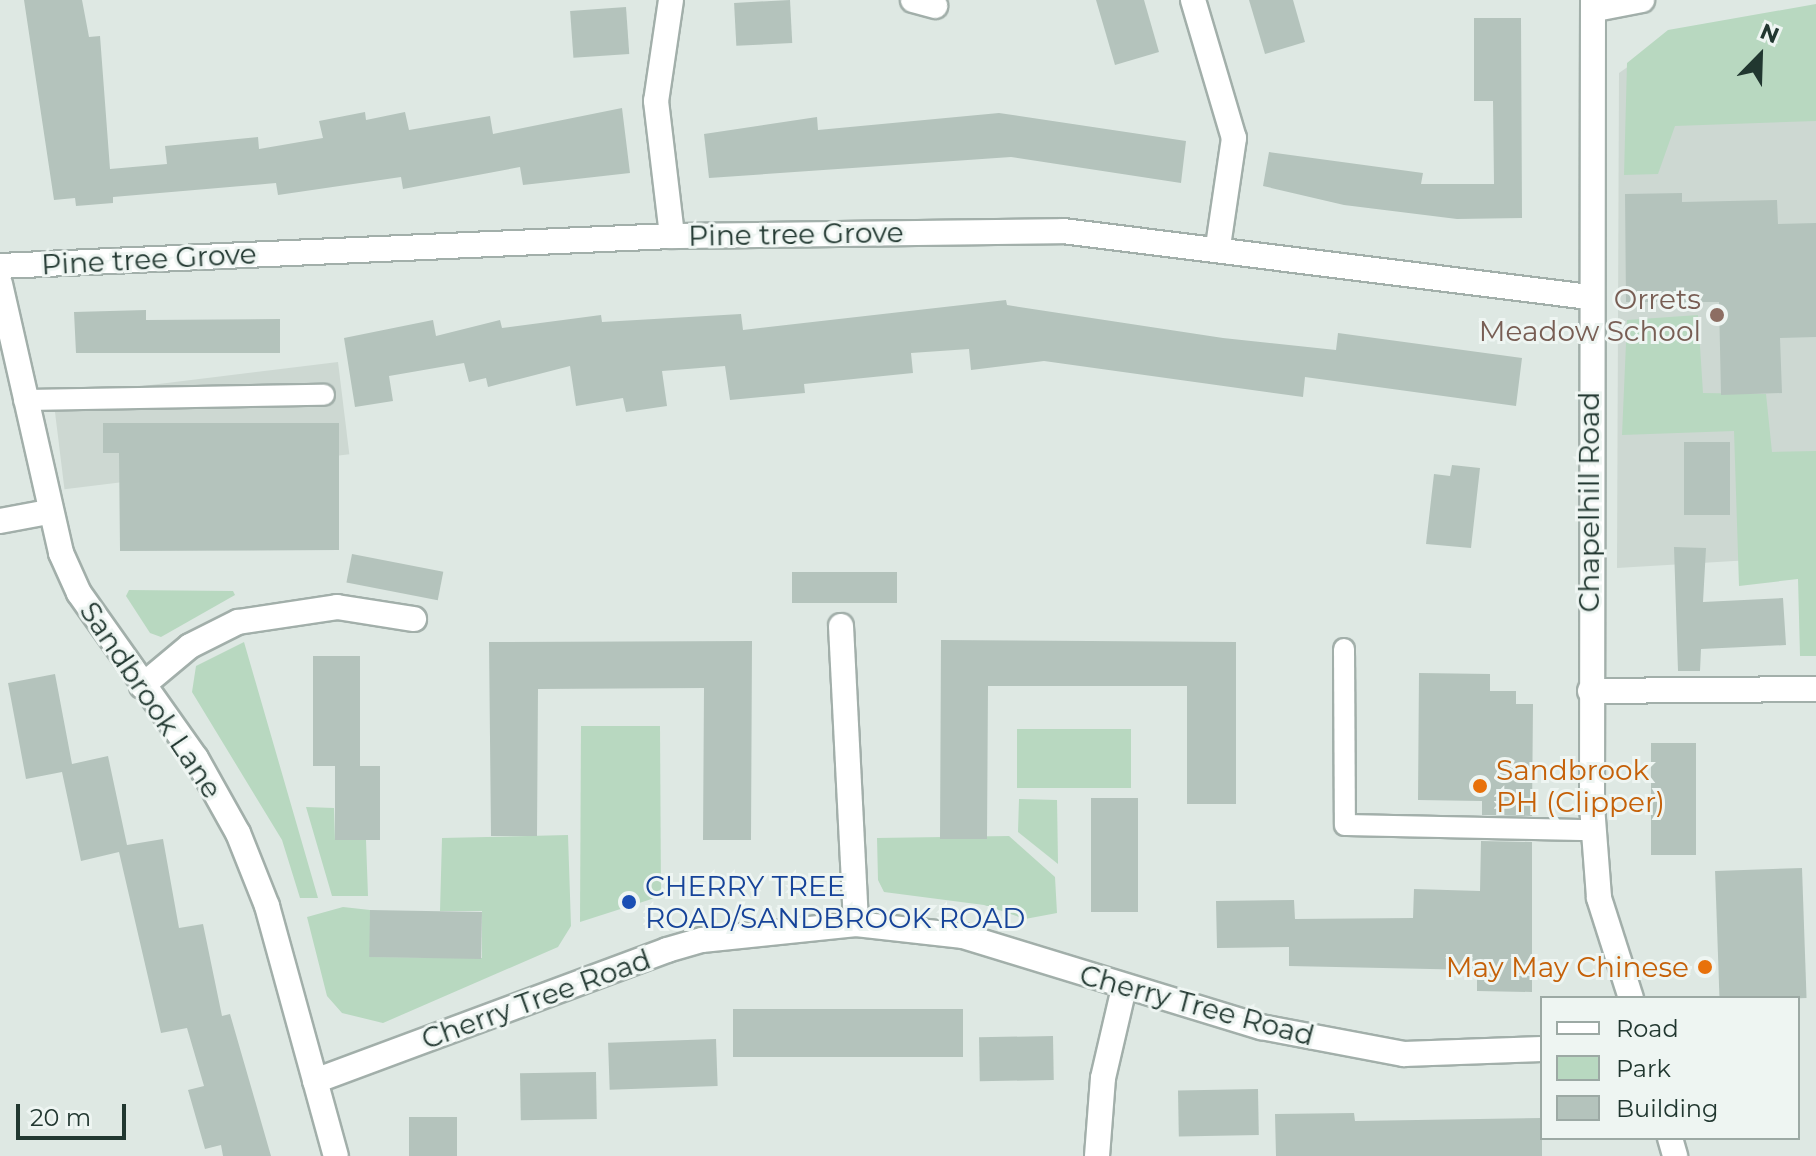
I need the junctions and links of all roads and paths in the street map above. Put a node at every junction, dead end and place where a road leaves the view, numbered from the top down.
1 (671, 0) edge
2 (1193, 0) edge
3 (1642, 0) edge
4 (1594, 4) edge
5 (672, 236) junction
6 (1218, 246) junction
7 (0, 266) edge
8 (0, 284) edge
9 (1589, 297) junction
10 (324, 395) dead end
11 (24, 400) junction
12 (48, 512) junction
13 (0, 521) edge
14 (414, 619) dead end
15 (841, 626) dead end
16 (1344, 649) dead end
17 (142, 686) junction
18 (1816, 689) edge
19 (1590, 691) junction
20 (1594, 830) junction
21 (856, 924) junction
22 (1124, 988) junction
23 (1630, 996) edge
24 (1540, 1049) edge
25 (315, 1081) junction
26 (336, 1156) edge
27 (1097, 1156) edge

1 - 5 street
2 - 6 street
3 - 4 street
4 - 9 street, Chapelhill Road
5 - 6 street, Pine tree Grove
5 - 7 street, Pine tree Grove
6 - 9 street, Pine tree Grove
8 - 11 street, Sandbrook Lane
9 - 19 street, Chapelhill Road
10 - 11 lane
11 - 12 street, Sandbrook Lane
12 - 13 street
12 - 17 street, Sandbrook Lane
14 - 17 street
15 - 21 street
16 - 20 lane
17 - 25 street, Sandbrook Lane
18 - 19 street
19 - 20 street, Chapelhill Road
20 - 23 street, Chapelhill Road
21 - 22 street, Cherry Tree Road
21 - 25 street, Cherry Tree Road
22 - 24 street, Cherry Tree Road
22 - 27 street
25 - 26 street, Sandbrook Lane

